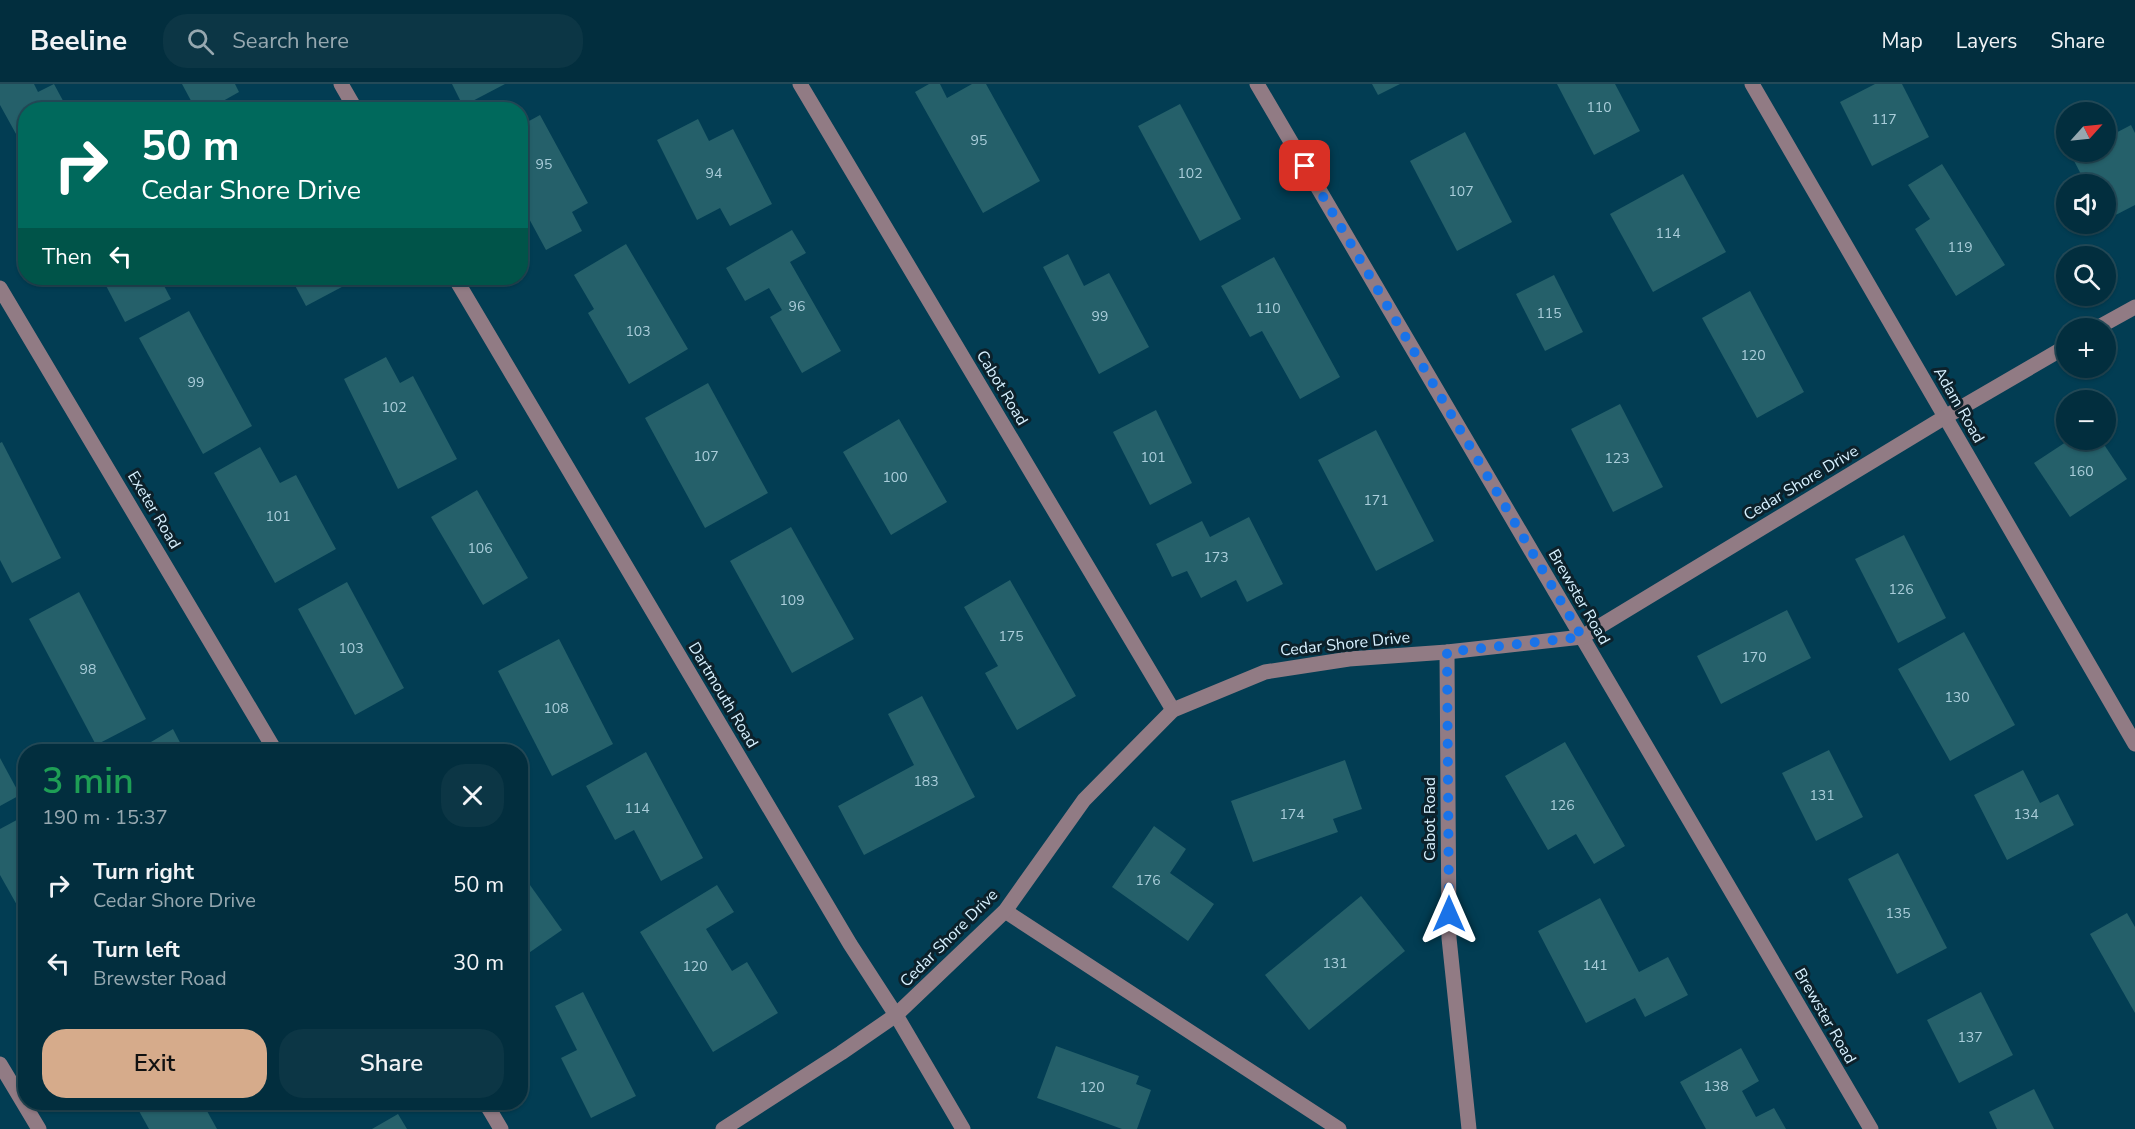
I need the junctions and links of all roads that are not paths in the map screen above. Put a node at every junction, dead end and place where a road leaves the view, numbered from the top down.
1 (340, 84) edge
2 (800, 84) edge
3 (1257, 84) edge
4 (1752, 84) edge
5 (351, 102) edge
6 (459, 285) edge
7 (0, 288) edge
8 (2135, 307) edge
9 (2115, 318) edge
10 (2056, 352) edge
11 (1945, 417) junction
12 (1582, 637) junction
13 (1447, 652) junction
14 (1173, 710) junction
15 (271, 744) edge
16 (2135, 744) edge
17 (1005, 911) junction
18 (897, 1015) junction
19 (0, 1064) edge
20 (18, 1094) edge
21 (28, 1110) edge
22 (490, 1110) edge
23 (39, 1129) edge
24 (501, 1129) edge
25 (723, 1129) edge
26 (963, 1129) edge
27 (1339, 1129) edge
28 (1469, 1129) edge
29 (1870, 1129) edge

1 - 5 street
2 - 14 street, Cabot Road
3 - 12 street, Brewster Road
4 - 11 street, Adam Road
6 - 18 street, Dartmouth Road
7 - 15 street, Exeter Road
8 - 9 street
10 - 11 street, Cedar Shore Drive
11 - 12 street, Cedar Shore Drive
11 - 16 street, Adam Road
12 - 13 street, Cedar Shore Drive
12 - 29 street, Brewster Road
13 - 14 street, Cedar Shore Drive
13 - 28 street, Cabot Road
14 - 17 street, Cedar Shore Drive
17 - 18 street, Cedar Shore Drive
17 - 27 street
18 - 25 street, Cedar Shore Drive
18 - 26 street, Dartmouth Road
19 - 20 street
21 - 23 street
22 - 24 street

